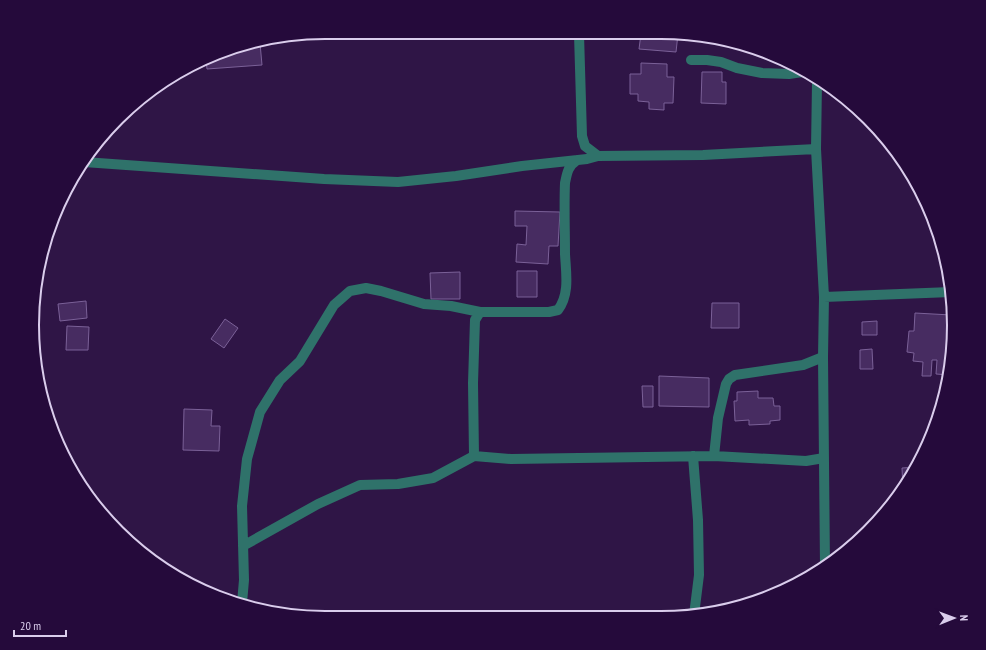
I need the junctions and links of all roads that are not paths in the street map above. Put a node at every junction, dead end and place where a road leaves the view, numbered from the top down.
1 (579, 39) edge
2 (691, 60) dead end
3 (796, 73) edge
4 (817, 85) edge
5 (816, 149) junction
6 (598, 156) junction
7 (577, 160) junction
8 (90, 162) edge
9 (945, 292) edge
10 (824, 297) junction
11 (480, 312) junction
12 (823, 357) junction
13 (474, 456) junction
14 (693, 456) junction
15 (714, 456) junction
16 (824, 458) junction
17 (243, 546) junction
18 (825, 559) edge
19 (242, 599) edge
20 (695, 609) edge

1 - 6 street
2 - 3 street
4 - 5 street
5 - 6 street
5 - 10 street
6 - 7 street
7 - 8 street
7 - 11 street
9 - 10 street
10 - 12 street
11 - 13 street
11 - 17 street
12 - 15 street
12 - 16 street
13 - 14 street
13 - 17 street
14 - 15 street
14 - 20 street
15 - 16 street
16 - 18 street
17 - 19 street

